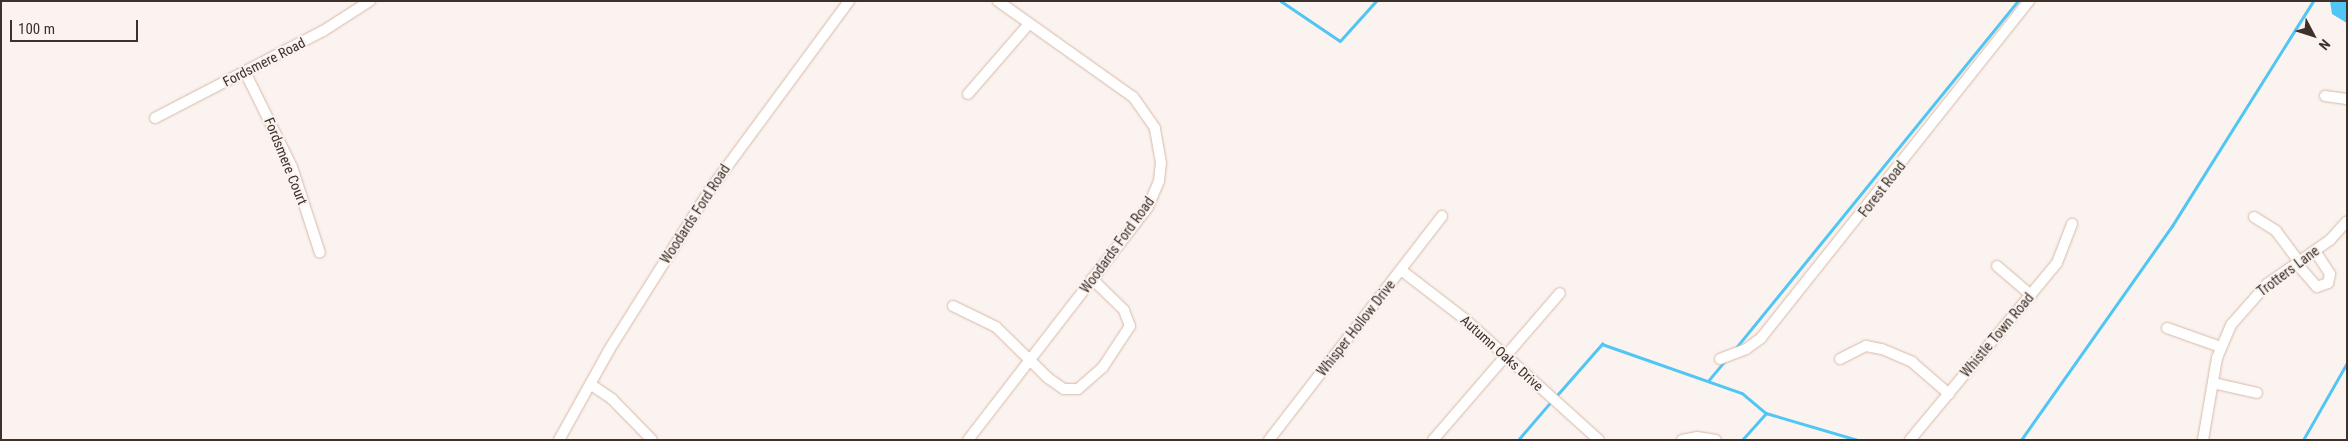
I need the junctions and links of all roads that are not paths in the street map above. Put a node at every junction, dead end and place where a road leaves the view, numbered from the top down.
1 (370, 1) edge
2 (849, 1) edge
3 (998, 1) edge
4 (2029, 1) edge
5 (1009, 5) edge
6 (1028, 24) junction
7 (245, 72) junction
8 (968, 94) dead end
9 (2326, 96) dead end
10 (2347, 99) edge
11 (155, 118) dead end
12 (1442, 216) dead end
13 (2254, 217) dead end
14 (2347, 221) edge
15 (2072, 224) dead end
16 (2315, 251) junction
17 (320, 253) dead end
18 (2298, 263) junction
19 (1997, 266) dead end
20 (1401, 270) junction
21 (1092, 279) junction
22 (1560, 293) dead end
23 (2031, 295) junction
24 (953, 306) dead end
25 (2167, 328) dead end
26 (2221, 347) junction
27 (1504, 355) junction
28 (1720, 359) dead end
29 (1840, 359) dead end
30 (1028, 362) junction
31 (2213, 383) junction
32 (590, 384) junction
33 (2258, 393) dead end
34 (1948, 394) junction
35 (559, 440) edge
36 (652, 440) edge
37 (968, 440) edge
38 (1269, 440) edge
39 (1433, 440) edge
40 (1599, 440) edge
41 (1682, 440) edge
42 (1716, 440) edge
43 (1910, 440) edge
44 (2203, 440) edge

1 - 7 street, Fordsmere Road
2 - 32 street, Woodards Ford Road
3 - 5 street, Woodards Ford Road
4 - 28 street, Forest Road
5 - 6 street, Woodards Ford Road
6 - 8 street
6 - 21 street, Woodards Ford Road
7 - 11 street, Fordsmere Road
7 - 17 street, Fordsmere Court
9 - 10 street
12 - 20 street, Whisper Hollow Drive
13 - 18 street
14 - 16 street, Trotters Lane
15 - 23 street, Whistle Town Road
16 - 18 street, Trotters Lane
16 - 18 street
18 - 26 street, Trotters Lane
19 - 23 street
20 - 27 street, Autumn Oaks Drive
20 - 38 street, Whisper Hollow Drive
21 - 30 street, Woodards Ford Road
21 - 30 street
22 - 27 street
23 - 34 street, Whistle Town Road
24 - 30 street
25 - 26 street
26 - 31 street, Trotters Lane
27 - 39 street
27 - 40 street, Autumn Oaks Drive
29 - 34 street
30 - 37 street, Woodards Ford Road
31 - 33 street
31 - 44 street, Trotters Lane
32 - 35 street, Woodards Ford Road
32 - 36 street
34 - 43 street, Whistle Town Road
41 - 42 street

